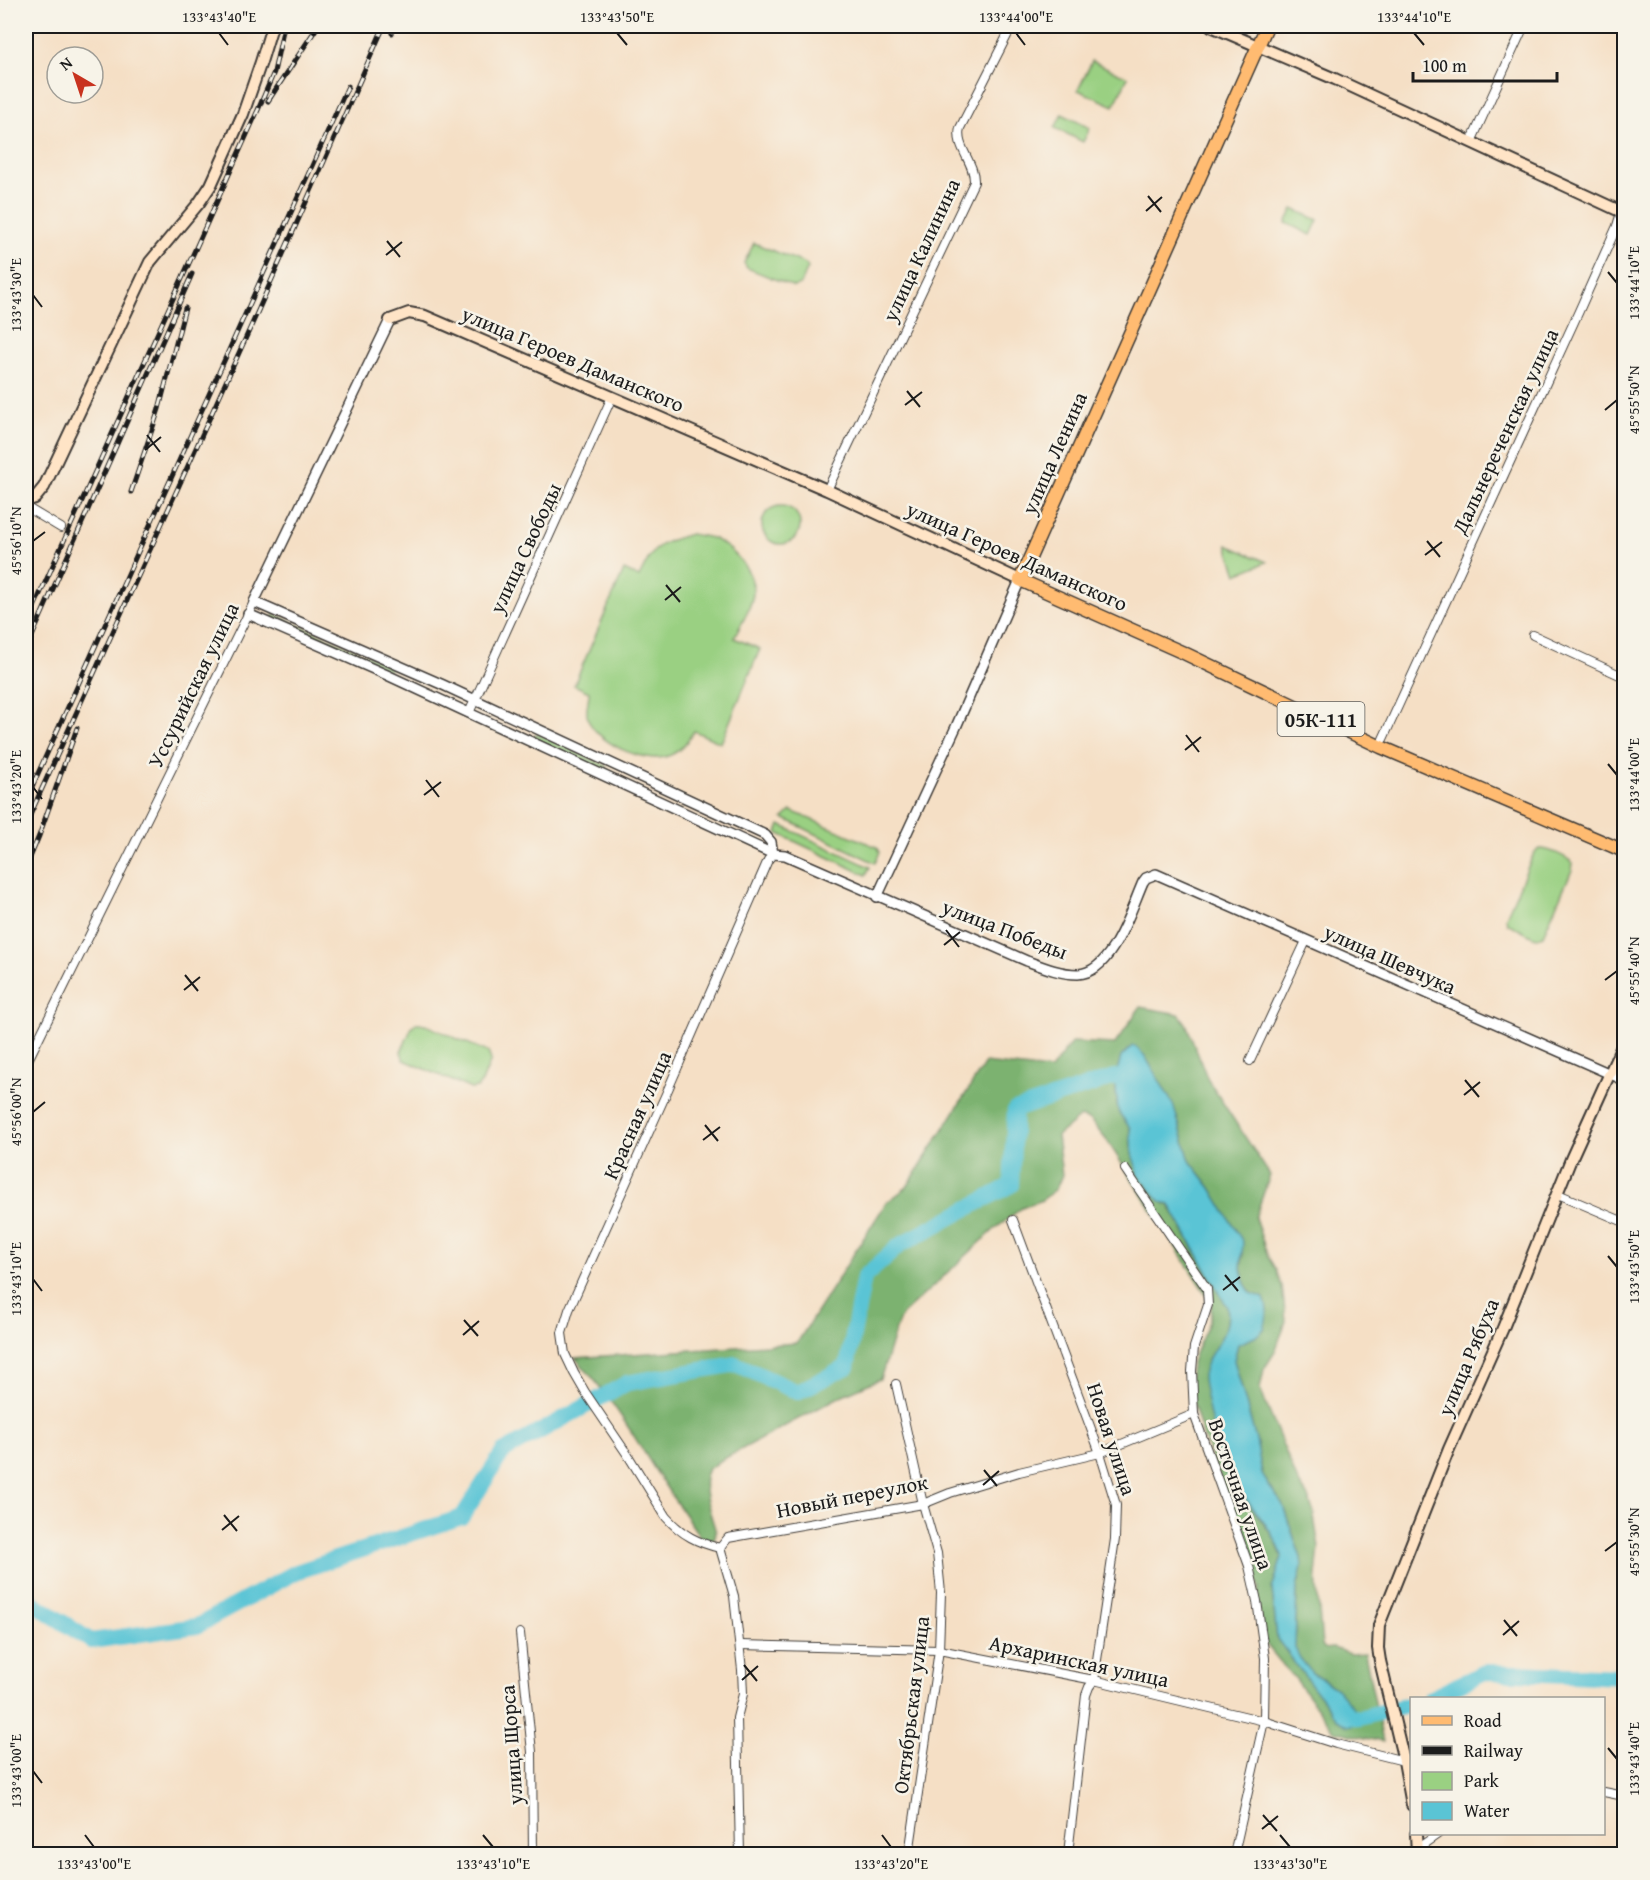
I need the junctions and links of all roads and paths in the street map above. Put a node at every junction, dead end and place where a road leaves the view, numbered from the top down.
1 (272, 26) edge
2 (1012, 26) edge
3 (1211, 26) edge
4 (1267, 26) edge
5 (1524, 26) edge
6 (1258, 45) junction
7 (1471, 142) junction
8 (1623, 209) edge
9 (390, 320) joint
10 (612, 397) junction
11 (827, 490) junction
12 (26, 501) edge
13 (26, 507) edge
14 (61, 528) dead end
15 (1020, 580) junction
16 (254, 602) junction
17 (248, 614) junction
18 (1533, 635) dead end
19 (1624, 677) edge
20 (475, 700) junction
21 (469, 713) junction
22 (1383, 740) dead end
23 (1624, 851) edge
24 (772, 854) junction
25 (1143, 882) joint
26 (878, 897) junction
27 (1306, 941) junction
28 (1624, 1042) edge
29 (1250, 1062) dead end
30 (26, 1064) edge
31 (1611, 1074) junction
32 (1624, 1080) edge
33 (1125, 1169) dead end
34 (1558, 1194) junction
35 (1013, 1220) dead end
36 (1624, 1222) edge
37 (896, 1384) dead end
38 (1194, 1414) junction
39 (1101, 1453) junction
40 (923, 1504) junction
41 (720, 1548) junction
42 (519, 1633) dead end
43 (740, 1645) junction
44 (939, 1650) junction
45 (1094, 1680) junction
46 (1264, 1721) junction
47 (1404, 1761) junction
48 (1605, 1792) edge
49 (1410, 1794) edge
50 (1624, 1796) edge
51 (1416, 1835) edge
52 (1436, 1835) edge
53 (1417, 1851) edge
54 (533, 1854) edge
55 (740, 1854) edge
56 (909, 1854) edge
57 (1068, 1854) edge
58 (1234, 1854) edge

1 - 12 main road
2 - 11 street, улица Калинина
3 - 6 main road
4 - 6 main road, улица Ленина
5 - 7 street
6 - 7 main road
6 - 15 main road, улица Ленина
7 - 8 main road
8 - 22 street, Дальнереченская улица
9 - 10 main road, улица Героев Даманского / 05К-111
9 - 16 street, Уссурийская улица / 05К-111
10 - 11 main road, улица Героев Даманского / 05К-111
10 - 20 street, улица Свободы
11 - 15 main road, улица Героев Даманского / 05К-111
13 - 14 street
15 - 23 main road, улица Героев Даманского / 05К-111
15 - 26 street, улица Ленина
16 - 17 street, Уссурийская улица
16 - 20 street
17 - 21 street, улица Победы
17 - 30 street, Уссурийская улица
18 - 19 street
20 - 21 street, улица Свободы
20 - 24 street
21 - 24 street, улица Победы
24 - 26 street, улица Победы
24 - 41 street, Красная улица
25 - 26 street, улица Победы
25 - 27 street, улица Шевчука
27 - 29 street
27 - 31 street, улица Шевчука
28 - 31 main road, улица Рябуха
31 - 32 street, улица Шевчука
31 - 34 main road, улица Рябуха
33 - 38 street, Восточная улица
34 - 36 street
34 - 47 main road, улица Рябуха
35 - 39 street, Новая улица
37 - 40 street, Октябрьская улица
38 - 39 street, Новый переулок
38 - 46 street, Восточная улица
39 - 40 street, Новый переулок
39 - 45 street, Новая улица
40 - 41 street, Новый переулок
40 - 44 street, Октябрьская улица
41 - 43 street
42 - 54 street, улица Щорса
43 - 44 street, Архаринская улица
43 - 55 street
44 - 45 street, Архаринская улица
44 - 56 street, Октябрьская улица
45 - 46 street, Архаринская улица
45 - 57 street, Новая улица
46 - 47 street, Архаринская улица
46 - 58 street, Восточная улица
47 - 49 main road, улица Рябуха
48 - 50 street
51 - 53 main road
52 - 53 street

